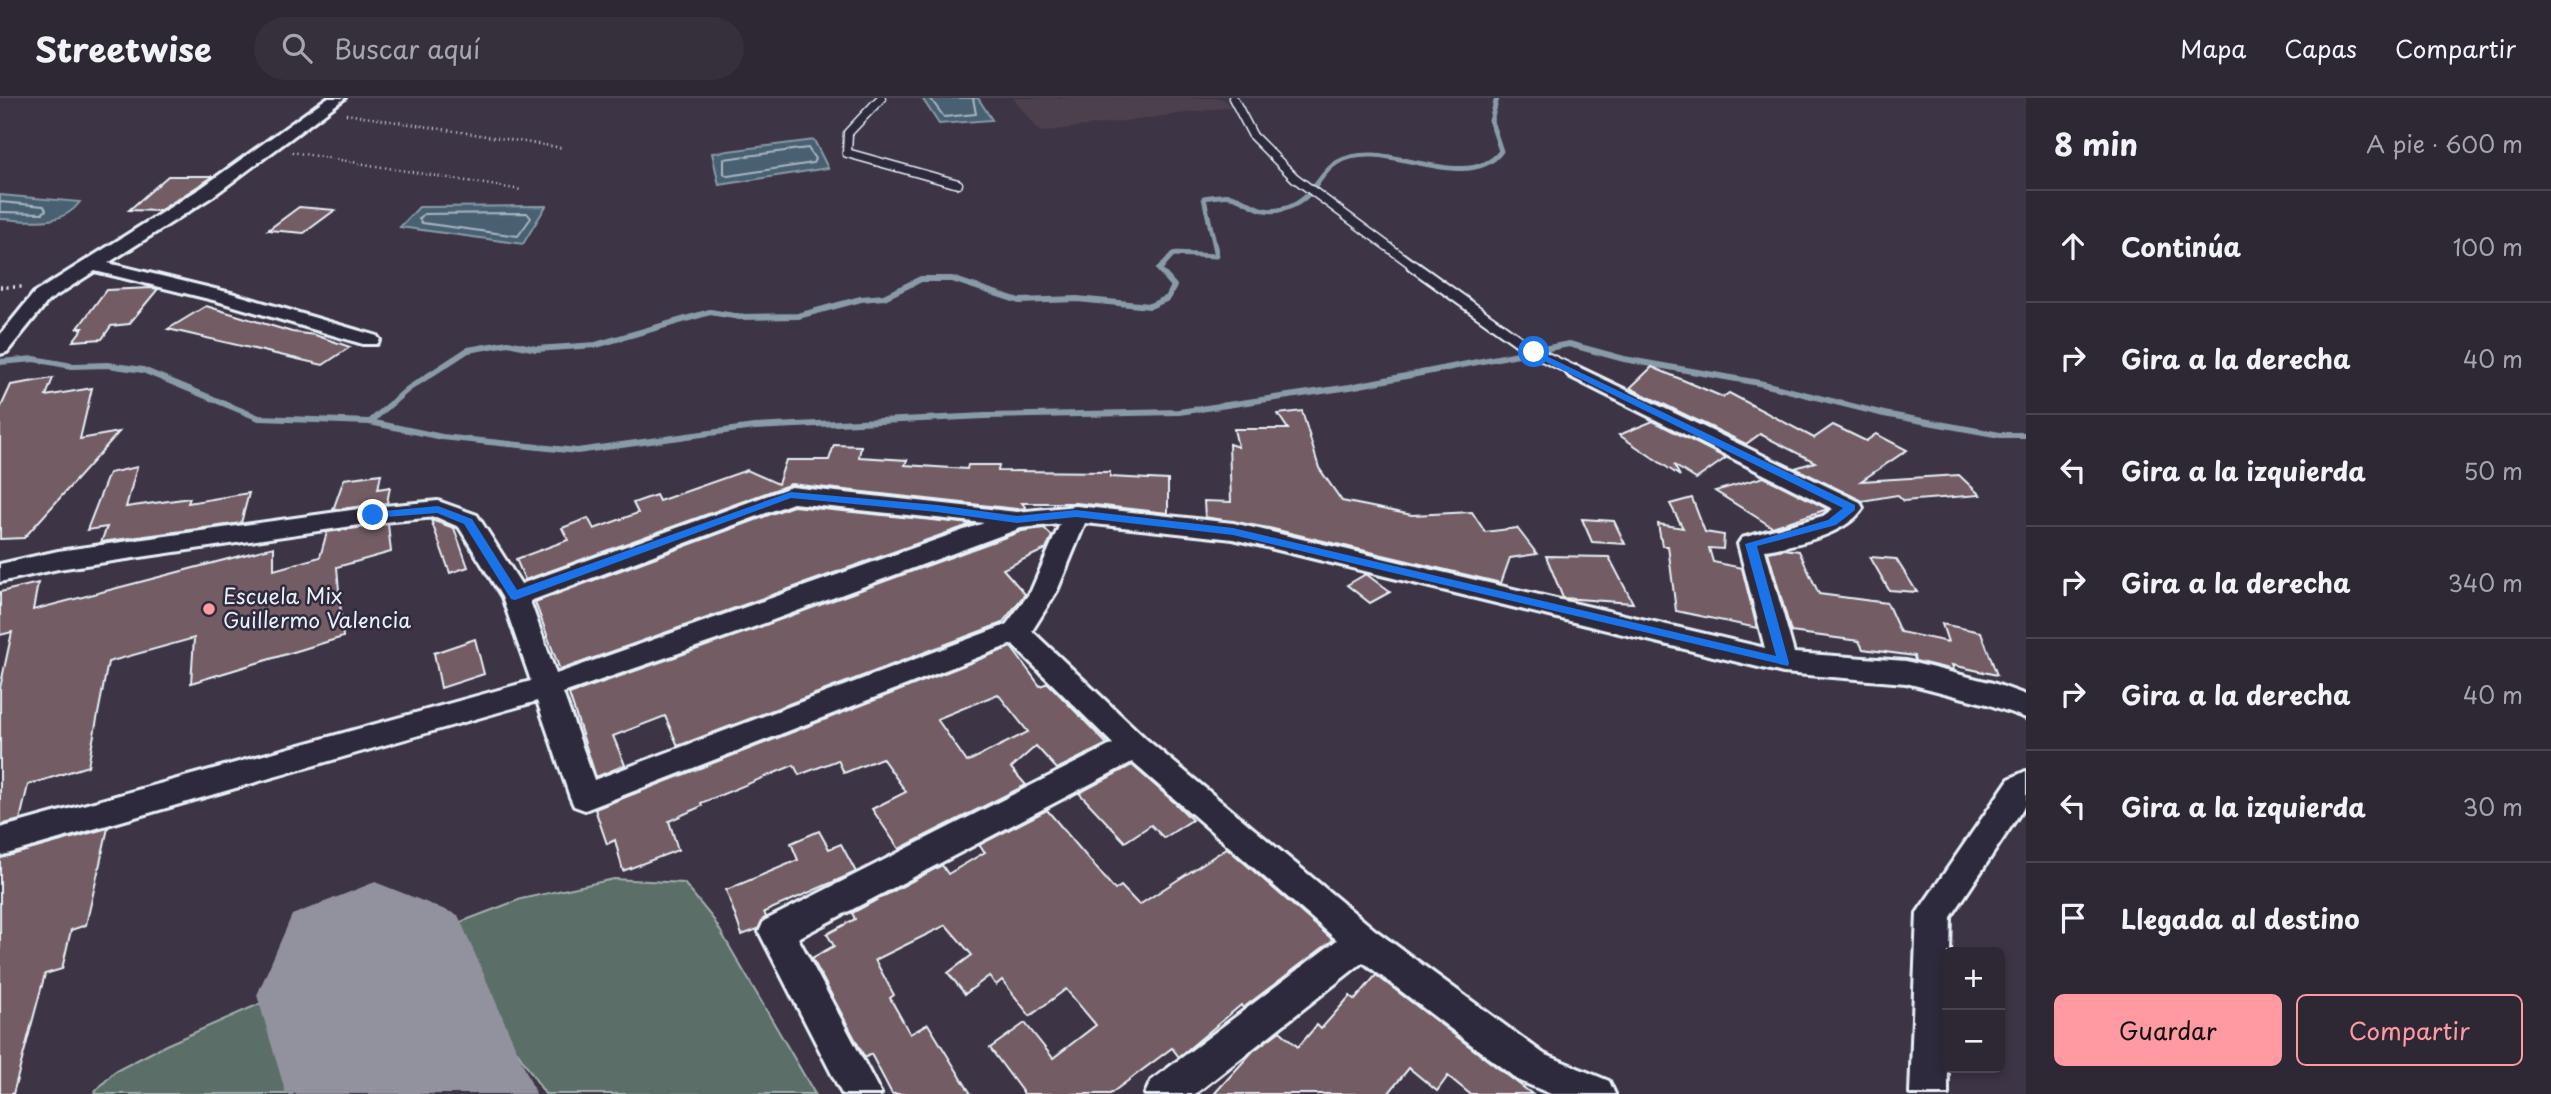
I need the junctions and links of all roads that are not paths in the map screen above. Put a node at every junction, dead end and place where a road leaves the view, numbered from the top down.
1 (338, 98) edge
2 (881, 98) edge
3 (1233, 98) edge
4 (958, 184) dead end
5 (95, 265) junction
6 (370, 340) dead end
7 (0, 348) edge
8 (1576, 372) joint
9 (1076, 514) junction
10 (1017, 520) junction
11 (0, 573) edge
12 (515, 596) junction
13 (1016, 632) junction
14 (1783, 663) junction
15 (546, 688) junction
16 (2026, 707) edge
17 (1135, 747) junction
18 (2026, 785) edge
19 (0, 842) edge
20 (1363, 941) junction
21 (862, 1094) edge
22 (1164, 1094) edge
23 (1596, 1094) edge
24 (1929, 1094) edge

1 - 5 street
2 - 4 lane
3 - 8 lane
5 - 6 street
5 - 7 street
8 - 14 street
9 - 10 street
9 - 13 street
9 - 14 street
10 - 12 street
10 - 15 street
11 - 12 street
12 - 15 street
13 - 15 street
13 - 17 street
14 - 16 street
15 - 19 street
17 - 20 street
17 - 21 street
18 - 24 street
20 - 22 street
20 - 23 street

